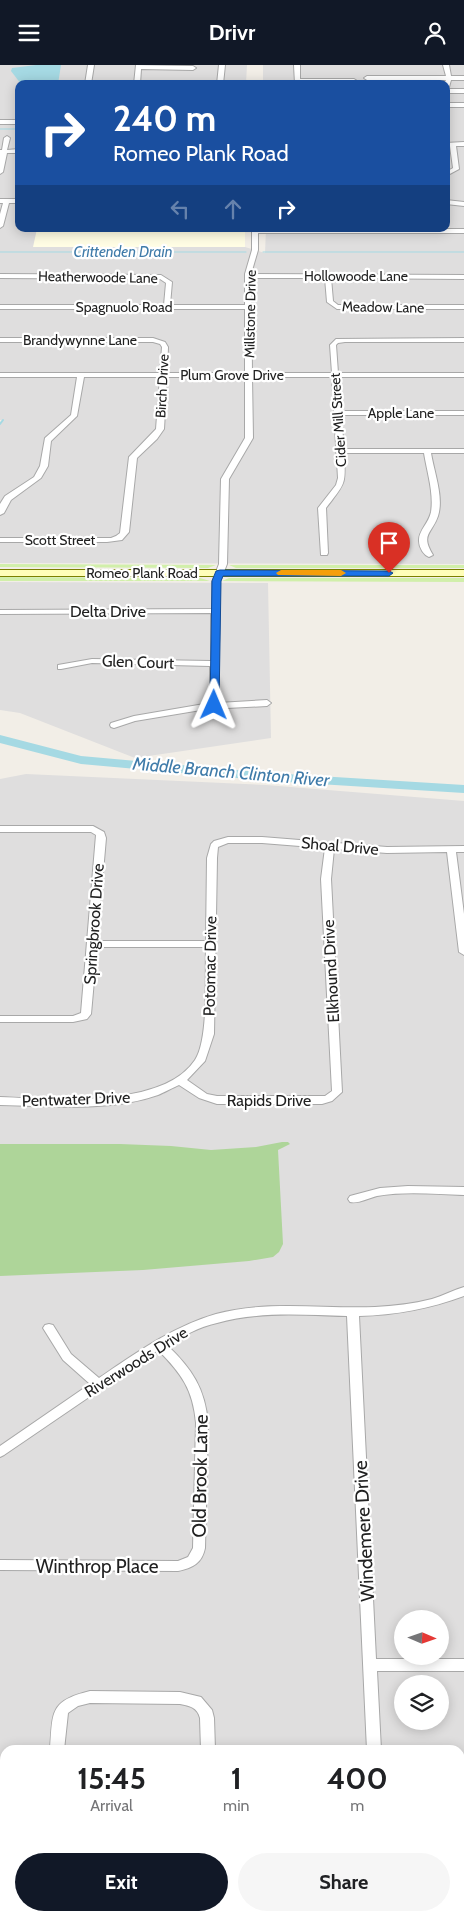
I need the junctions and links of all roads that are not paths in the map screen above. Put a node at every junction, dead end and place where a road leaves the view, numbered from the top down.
1 (91, 65) edge
2 (222, 65) edge
3 (297, 65) edge
4 (446, 65) edge
5 (139, 66) edge
6 (193, 68) dead end
7 (367, 78) dead end
8 (449, 78) junction
9 (464, 78) edge
10 (89, 80) edge
11 (137, 80) edge
12 (220, 80) edge
13 (298, 80) edge
14 (450, 91) edge
15 (464, 91) edge
16 (450, 105) edge
17 (464, 105) edge
18 (0, 123) edge
19 (15, 123) edge
20 (7, 138) dead end
21 (450, 144) edge
22 (464, 144) edge
23 (450, 147) edge
24 (15, 153) edge
25 (2, 154) edge
26 (0, 172) edge
27 (450, 172) edge
28 (3, 201) edge
29 (450, 202) edge
30 (464, 204) edge
31 (0, 226) edge
32 (450, 231) edge
33 (464, 231) edge
34 (255, 232) edge
35 (328, 276) junction
36 (0, 277) edge
37 (248, 277) junction
38 (464, 277) edge
39 (0, 307) edge
40 (167, 307) junction
41 (248, 307) junction
42 (464, 307) edge
43 (464, 339) edge
44 (0, 340) edge
45 (160, 342) joint
46 (0, 375) edge
47 (81, 375) junction
48 (163, 375) junction
49 (248, 375) junction
50 (335, 375) junction
51 (464, 375) edge
52 (338, 413) junction
53 (464, 413) edge
54 (340, 451) junction
55 (428, 451) junction
56 (464, 451) edge
57 (0, 513) edge
58 (120, 538) joint
59 (0, 540) edge
60 (324, 553) dead end
61 (429, 555) dead end
62 (0, 573) edge
63 (220, 573) junction
64 (464, 573) edge
65 (216, 611) junction
66 (0, 612) edge
67 (215, 664) junction
68 (61, 667) dead end
69 (267, 703) dead end
70 (214, 705) junction
71 (114, 725) dead end
72 (0, 829) edge
73 (217, 843) joint
74 (330, 845) junction
75 (451, 849) junction
76 (464, 849) edge
77 (93, 944) junction
78 (211, 944) junction
79 (464, 951) edge
80 (0, 1019) edge
81 (179, 1080) junction
82 (333, 1096) joint
83 (0, 1101) edge
84 (464, 1191) edge
85 (354, 1199) dead end
86 (464, 1291) edge
87 (353, 1311) junction
88 (49, 1327) dead end
89 (159, 1344) junction
90 (99, 1385) junction
91 (0, 1452) edge
92 (194, 1561) joint
93 (0, 1565) edge
94 (370, 1665) junction
95 (464, 1665) edge
96 (57, 1745) edge
97 (208, 1745) edge
98 (374, 1745) edge

1 - 10 street
2 - 12 street
3 - 13 street
4 - 8 street
5 - 6 street
5 - 11 street
7 - 8 street
8 - 9 street
14 - 15 street
16 - 17 street
18 - 19 street
20 - 25 street
21 - 22 street
23 - 27 street
24 - 25 street
25 - 26 street
28 - 31 street
29 - 30 street
32 - 33 street
34 - 37 street, Millstone Drive
35 - 37 street, Hollowoode Lane
35 - 38 street, Hollowoode Lane
35 - 42 street, Meadow Lane
36 - 40 street, Heatherwoode Lane
37 - 41 street, Millstone Drive
39 - 40 street, Spagnuolo Road
40 - 41 street, Spagnuolo Road
41 - 49 street, Millstone Drive
43 - 50 street, Cider Mill Street
44 - 45 street, Brandywynne Lane
45 - 48 street, Birch Drive
46 - 47 street, Plum Grove Drive
47 - 48 street, Plum Grove Drive
47 - 57 street
48 - 49 street, Plum Grove Drive
48 - 58 street, Birch Drive
49 - 50 street, Plum Grove Drive
49 - 63 street, Millstone Drive
50 - 51 street, Plum Grove Drive
50 - 52 street, Cider Mill Street
52 - 53 street, Apple Lane
52 - 54 street, Cider Mill Street
54 - 55 street
54 - 60 street, Cider Mill Street
55 - 56 street
55 - 61 street
58 - 59 street, Scott Street
62 - 63 main road, Romeo Plank Road
63 - 64 main road, Romeo Plank Road
63 - 65 street, Millstone Drive
65 - 66 street, Delta Drive
65 - 67 street, Millstone Drive
67 - 68 street, Glen Court
67 - 70 street, Millstone Drive
69 - 70 street
70 - 71 street
72 - 77 street, Springbrook Drive
73 - 74 street, Shoal Drive
73 - 78 street, Potomac Drive
74 - 75 street, Shoal Drive
74 - 82 street, Elkhound Drive
75 - 76 street, Shoal Drive
75 - 79 street
77 - 78 street
77 - 80 street, Springbrook Drive
78 - 81 street, Potomac Drive
81 - 82 street, Rapids Drive
81 - 83 street, Pentwater Drive
84 - 85 street
86 - 87 street, Riverwoods Drive
87 - 89 street, Riverwoods Drive
87 - 94 street, Windemere Drive
88 - 90 street
89 - 90 street, Riverwoods Drive
89 - 92 street, Old Brook Lane
90 - 91 street, Riverwoods Drive
92 - 93 street, Winthrop Place
94 - 95 street
94 - 98 street, Windemere Drive
96 - 97 street

